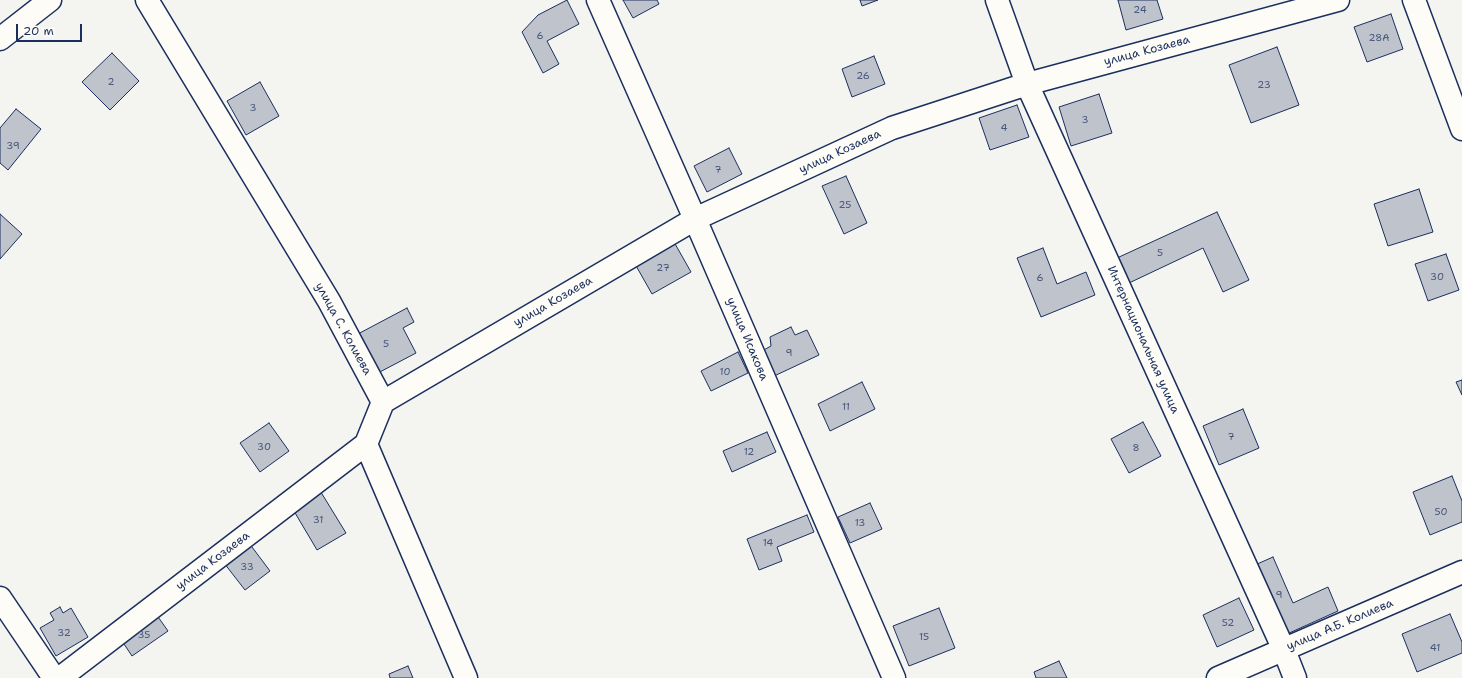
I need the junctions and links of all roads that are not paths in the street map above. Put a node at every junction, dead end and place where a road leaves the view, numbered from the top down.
1 (50, 0) edge
2 (148, 0) edge
3 (598, 0) edge
4 (997, 0) edge
5 (1338, 0) edge
6 (1414, 0) edge
7 (0, 39) edge
8 (1027, 84) junction
9 (1462, 130) edge
10 (695, 219) junction
11 (383, 402) junction
12 (366, 444) junction
13 (1462, 572) edge
14 (0, 598) edge
15 (1284, 650) junction
16 (54, 678) edge
17 (60, 678) edge
18 (466, 678) edge
19 (894, 678) edge
20 (1218, 678) edge
21 (1295, 678) edge

1 - 7 street
2 - 11 street, улица С. Колиева
3 - 10 street, улица Исакова
4 - 8 street, Интернациональная улица
5 - 8 street, улица Козаева
6 - 9 street
8 - 10 street, улица Козаева
8 - 15 street, Интернациональная улица
10 - 11 street, улица Козаева
10 - 19 street, улица Исакова
11 - 12 street
12 - 17 street, улица Козаева
12 - 18 street
13 - 15 street, улица А.Б. Колиева
14 - 16 street
15 - 20 street, улица А.Б. Колиева
15 - 21 street, Интернациональная улица

